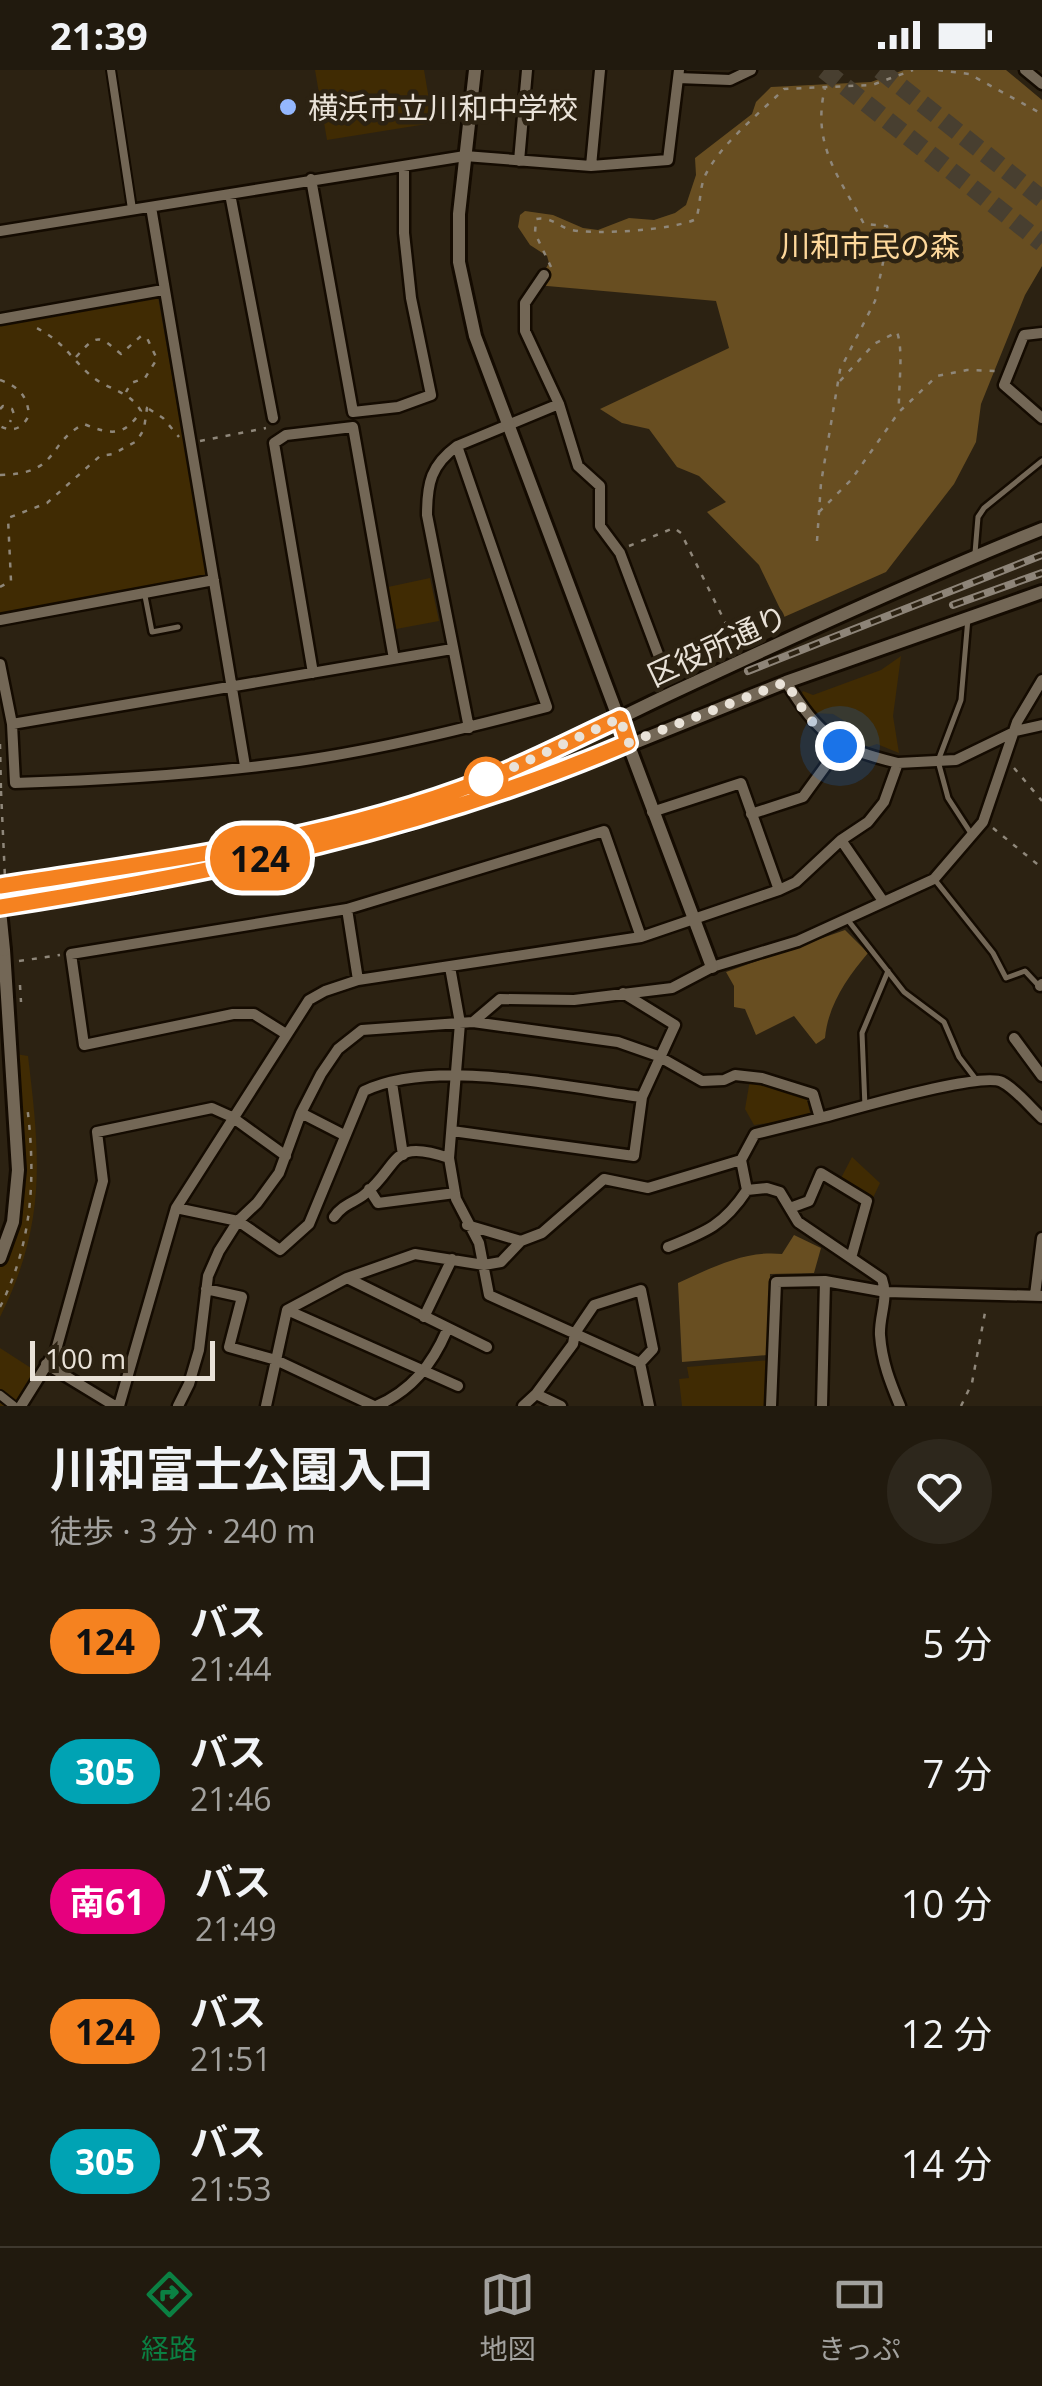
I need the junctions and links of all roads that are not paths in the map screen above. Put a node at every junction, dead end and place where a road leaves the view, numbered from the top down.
1 (112, 70) edge
2 (474, 70) edge
3 (528, 70) edge
4 (600, 70) edge
5 (752, 70) edge
6 (1025, 70) edge
7 (678, 74) edge
8 (1042, 84) edge
9 (465, 156) junction
10 (519, 161) junction
11 (404, 166) junction
12 (591, 166) junction
13 (311, 179) junction
14 (230, 194) junction
15 (151, 206) junction
16 (132, 210) junction
17 (0, 231) edge
18 (544, 274) road end
19 (163, 290) junction
20 (0, 319) edge
21 (1042, 333) edge
22 (559, 404) junction
23 (1042, 418) edge
24 (273, 422) road end
25 (508, 424) junction
26 (458, 446) junction
27 (1042, 461) edge
28 (1042, 529) edge
29 (974, 556) junction
30 (214, 580) junction
31 (1042, 592) edge
32 (144, 593) junction
33 (968, 616) junction
34 (0, 620) edge
35 (178, 628) dead end
36 (452, 648) junction
37 (394, 659) junction
38 (660, 662) dead end
39 (0, 664) edge
40 (312, 673) junction
41 (1042, 680) edge
42 (786, 682) junction
43 (232, 687) junction
44 (620, 718) junction
45 (12, 724) junction
46 (1042, 725) edge
47 (469, 728) junction
48 (1016, 731) junction
49 (628, 743) junction
50 (840, 746) junction
51 (938, 762) junction
52 (898, 763) junction
53 (244, 766) junction
54 (652, 812) junction
55 (751, 814) junction
56 (974, 837) junction
57 (841, 840) junction
58 (934, 879) junction
59 (0, 886) edge
60 (778, 890) junction
61 (883, 901) junction
62 (2, 909) edge
63 (346, 909) junction
64 (846, 919) junction
65 (694, 920) junction
66 (641, 937) junction
67 (450, 967) junction
68 (712, 967) junction
69 (888, 971) junction
70 (358, 980) junction
71 (1041, 986) edge
72 (623, 994) junction
73 (473, 1022) junction
74 (460, 1023) junction
75 (286, 1034) junction
76 (1014, 1038) dead end
77 (5, 1054) edge
78 (658, 1056) junction
79 (454, 1074) junction
80 (1042, 1076) edge
81 (975, 1078) junction
82 (392, 1083) junction
83 (642, 1097) junction
84 (865, 1107) junction
85 (301, 1113) junction
86 (232, 1117) junction
87 (820, 1118) junction
88 (1042, 1118) edge
89 (452, 1132) junction
90 (344, 1134) junction
91 (403, 1155) junction
92 (286, 1156) junction
93 (449, 1158) junction
94 (741, 1160) junction
95 (369, 1190) junction
96 (747, 1190) junction
97 (454, 1193) junction
98 (176, 1208) junction
99 (790, 1208) junction
100 (334, 1217) dead end
101 (238, 1221) junction
102 (467, 1225) junction
103 (1042, 1238) edge
104 (521, 1241) junction
105 (668, 1246) dead end
106 (0, 1258) edge
107 (852, 1258) junction
108 (452, 1259) junction
109 (484, 1264) junction
110 (347, 1278) junction
111 (825, 1281) junction
112 (206, 1289) junction
113 (886, 1292) junction
114 (1039, 1295) edge
115 (287, 1310) junction
116 (424, 1317) junction
117 (447, 1330) junction
118 (575, 1334) junction
119 (487, 1348) dead end
120 (276, 1360) junction
121 (640, 1362) junction
122 (46, 1364) junction
123 (422, 1370) junction
124 (458, 1386) dead end
125 (536, 1394) junction
126 (0, 1395) edge
127 (18, 1406) edge
128 (116, 1406) edge
129 (178, 1406) edge
130 (266, 1406) edge
131 (375, 1406) edge
132 (522, 1406) edge
133 (560, 1406) edge
134 (649, 1406) edge
135 (771, 1406) edge
136 (822, 1406) edge
137 (900, 1406) edge

1 - 16 street
2 - 9 street
3 - 10 street
4 - 12 street
5 - 7 street
6 - 8 street
7 - 12 street
9 - 10 street
9 - 11 street
9 - 25 street
10 - 12 street
11 - 13 street
11 - 13 street
13 - 14 street
14 - 15 street
14 - 24 street
15 - 16 street
15 - 19 street
16 - 17 street
18 - 22 street
19 - 20 street
19 - 30 street
21 - 23 street
22 - 25 street
22 - 38 street
25 - 26 street
25 - 44 street
26 - 36 street
26 - 47 street
27 - 29 lane
28 - 29 street, 区役所通り
29 - 44 street, 区役所通り
30 - 32 street
30 - 43 street
31 - 33 street, 区役所通り
32 - 34 street
32 - 35 lane
33 - 42 street, 区役所通り
33 - 51 lane
36 - 37 street
36 - 47 street
37 - 40 street
37 - 40 street
39 - 45 street
40 - 43 street
41 - 48 street
42 - 49 street, 区役所通り
42 - 50 street
43 - 45 street
43 - 53 street
44 - 49 street
44 - 59 street, 区役所通り
45 - 53 street
46 - 48 street
47 - 53 street
48 - 51 street
48 - 56 street
49 - 54 street
49 - 62 street, 区役所通り
50 - 52 street
50 - 55 street
51 - 52 street
51 - 56 lane
52 - 57 street
54 - 55 street
54 - 65 street
55 - 60 street
56 - 58 street
57 - 60 street
57 - 61 street
58 - 61 street
58 - 71 lane
60 - 65 street
61 - 64 street
62 - 77 street, bridge
63 - 66 street
63 - 70 street
63 - 75 street
64 - 68 street
64 - 69 lane
65 - 66 street
65 - 68 street
66 - 67 street
67 - 70 street
67 - 74 street
68 - 72 street
69 - 81 lane
69 - 84 lane
70 - 75 street
72 - 73 street
72 - 78 street
73 - 74 street
73 - 78 street
74 - 79 street
74 - 85 street
75 - 86 street
76 - 80 street
77 - 106 street
78 - 83 street
78 - 87 street
79 - 82 street
79 - 83 street
79 - 89 street
81 - 84 street
81 - 88 street
82 - 90 street
82 - 91 street
83 - 89 street
84 - 87 street
85 - 90 street
85 - 92 street
86 - 92 street
86 - 98 street
86 - 122 street
87 - 94 street
89 - 93 street
90 - 101 street
91 - 93 street
91 - 95 street
92 - 101 street
93 - 97 street
94 - 96 street
94 - 104 street
95 - 97 street
95 - 100 street
96 - 99 street
96 - 105 street
97 - 102 street
98 - 101 street
98 - 128 street
99 - 107 street
99 - 107 street
101 - 112 street
102 - 104 street
102 - 109 street
103 - 114 street
104 - 109 street
107 - 113 street
108 - 109 street
108 - 110 street
108 - 116 street
109 - 118 street
110 - 115 street
110 - 116 street
111 - 113 street
111 - 135 street
111 - 136 street
112 - 120 street
112 - 129 street
113 - 114 street
113 - 137 street
115 - 120 street
115 - 123 street
116 - 117 street
117 - 119 street
117 - 123 street
118 - 121 street
118 - 121 street
118 - 125 street
120 - 130 street
120 - 131 street
121 - 134 street
122 - 127 street
122 - 128 street
123 - 124 street
123 - 131 street
125 - 132 street
125 - 133 street
126 - 127 street

